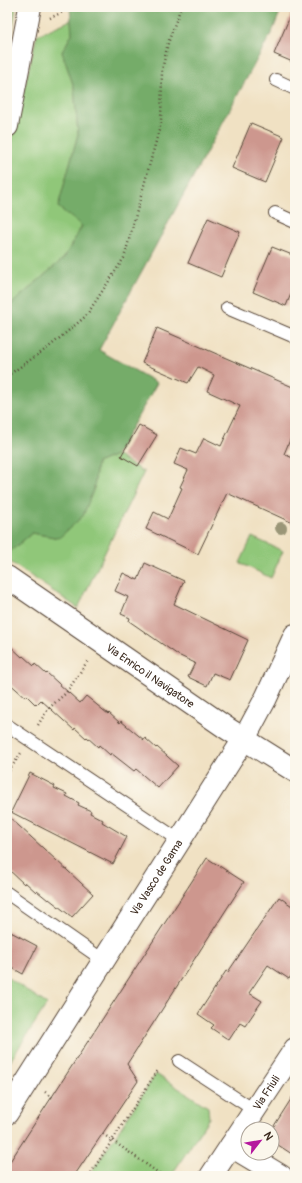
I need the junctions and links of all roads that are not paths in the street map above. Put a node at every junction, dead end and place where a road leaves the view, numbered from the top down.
1 (30, 7) edge
2 (276, 80) dead end
3 (295, 89) edge
4 (7, 126) edge
5 (275, 213) dead end
6 (295, 222) edge
7 (227, 308) dead end
8 (295, 337) edge
9 (7, 577) edge
10 (295, 635) edge
11 (7, 725) edge
12 (244, 739) junction
13 (295, 771) edge
14 (179, 840) junction
15 (7, 893) edge
16 (103, 960) junction
17 (295, 1048) edge
18 (179, 1061) dead end
19 (254, 1110) junction
20 (7, 1112) edge
21 (231, 1146) junction
22 (211, 1176) edge
23 (281, 1176) edge

1 - 4 street
2 - 3 lane
5 - 6 lane
7 - 8 lane
9 - 12 street, Via Enrico il Navigatore
10 - 12 street, Via Vasco de Gama
11 - 14 lane
12 - 13 street, Via Enrico il Navigatore
12 - 14 street, Via Vasco de Gama
14 - 16 street, Via Vasco de Gama
15 - 16 lane
16 - 20 street, Via Vasco de Gama
17 - 19 street, Via Friuli
18 - 19 lane
19 - 21 street, Via Friuli
21 - 22 street, Via Friuli
21 - 23 street

